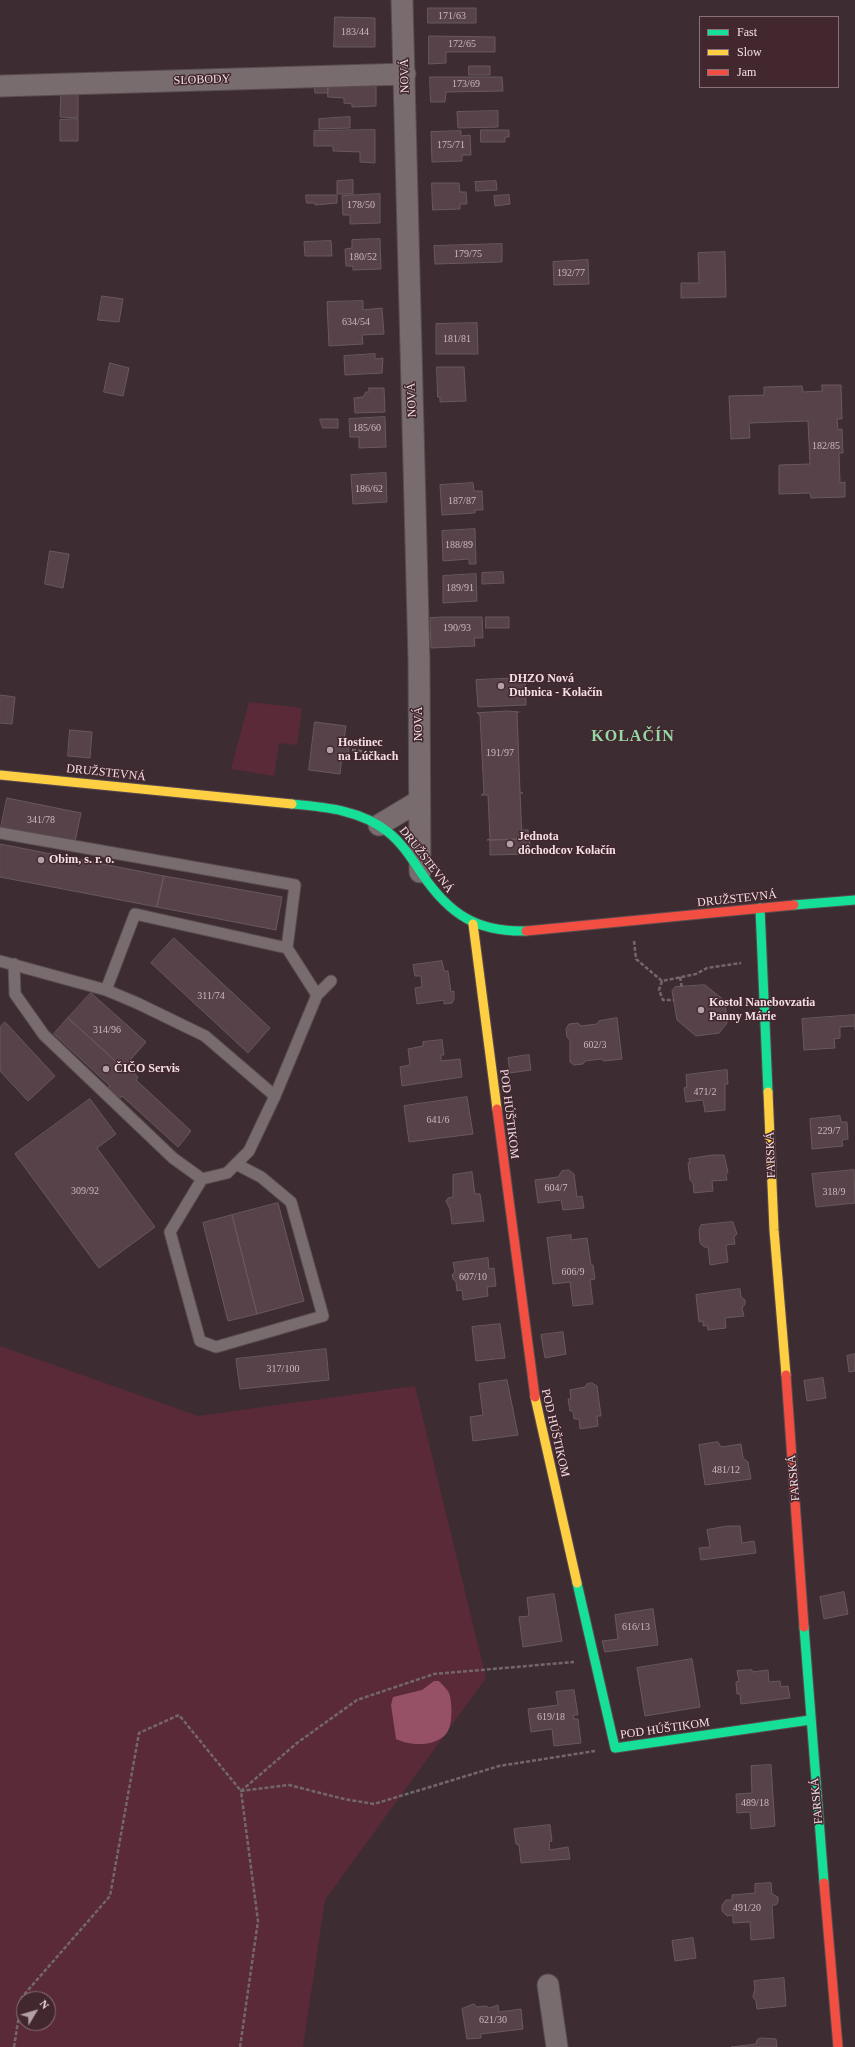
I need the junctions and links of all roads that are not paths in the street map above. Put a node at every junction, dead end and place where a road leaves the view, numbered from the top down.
1 (402, 0) edge
2 (405, 74) junction
3 (0, 86) edge
4 (0, 775) edge
5 (419, 801) junction
6 (379, 825) junction
7 (0, 833) edge
8 (420, 872) junction
9 (855, 900) edge
10 (760, 908) junction
11 (473, 924) junction
12 (287, 948) junction
13 (0, 961) edge
14 (14, 964) junction
15 (331, 981) dead end
16 (106, 990) junction
17 (317, 995) junction
18 (275, 1096) junction
19 (236, 1164) junction
20 (202, 1179) junction
21 (810, 1720) junction
22 (548, 1985) dead end
23 (557, 2047) edge
24 (838, 2047) edge

1 - 2 street, NOVÁ
2 - 3 street, SLOBODY
2 - 5 street, NOVÁ
4 - 6 street, DRUŽSTEVNÁ
5 - 6 street
5 - 8 street, NOVÁ
6 - 8 street, DRUŽSTEVNÁ
7 - 12 lane
8 - 11 street, DRUŽSTEVNÁ
9 - 10 street, DRUŽSTEVNÁ
10 - 11 street, DRUŽSTEVNÁ
10 - 21 street, FARSKÁ
11 - 21 street, POD HÚŠTIKOM
12 - 16 lane
12 - 17 lane
13 - 14 lane
14 - 16 lane
14 - 20 lane
15 - 17 lane
16 - 18 lane
17 - 18 lane
18 - 19 lane
19 - 20 lane
19 - 20 lane
21 - 24 street, FARSKÁ
22 - 23 street

